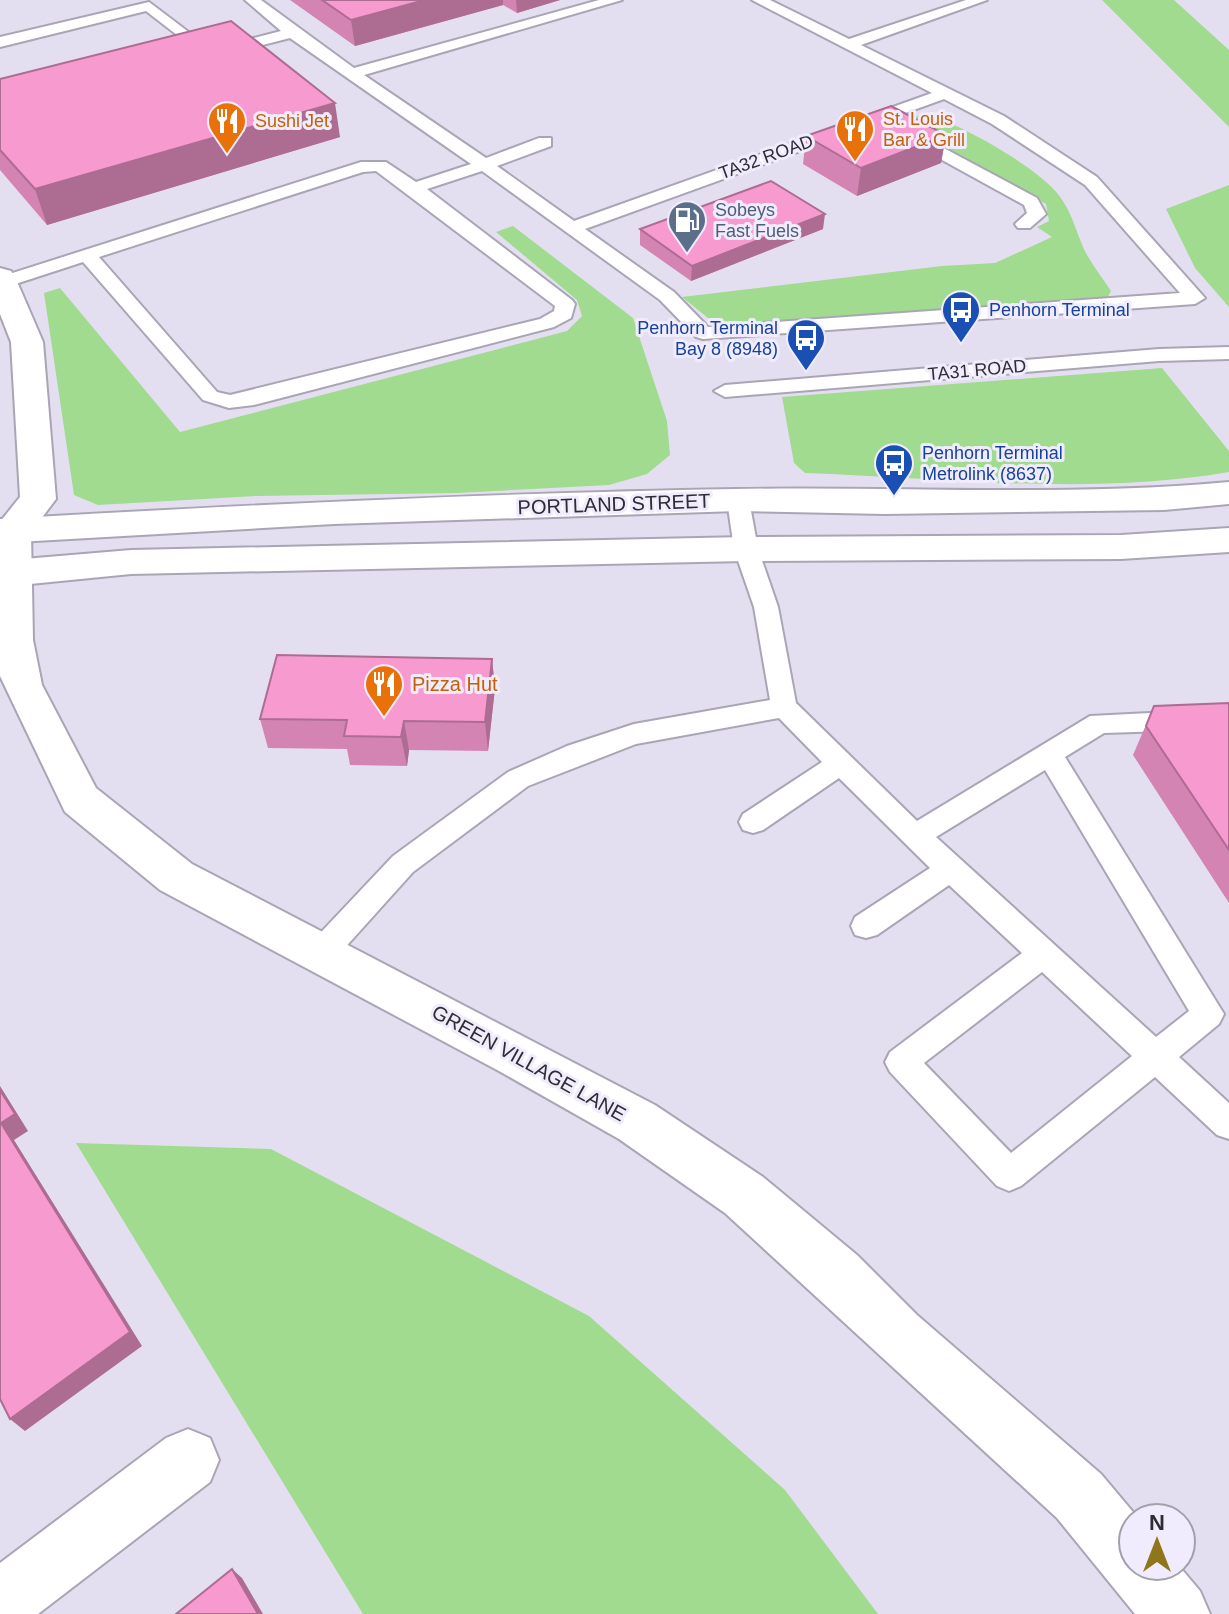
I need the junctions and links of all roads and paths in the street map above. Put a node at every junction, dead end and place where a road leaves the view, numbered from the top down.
1 (252, 0) edge
2 (615, 0) edge
3 (759, 0) edge
4 (980, 0) edge
5 (292, 33) junction
6 (0, 42) edge
7 (846, 45) junction
8 (354, 73) junction
9 (944, 94) junction
10 (877, 118) junction
11 (545, 142) dead end
12 (484, 165) junction
13 (414, 188) junction
14 (1024, 224) dead end
15 (573, 227) junction
16 (87, 255) junction
17 (1, 281) edge
18 (1229, 353) edge
19 (725, 391) dead end
20 (1229, 493) edge
21 (738, 500) junction
22 (1229, 540) edge
23 (6, 547) edge
24 (746, 549) junction
25 (784, 707) junction
26 (1229, 719) edge
27 (1050, 755) junction
28 (841, 763) junction
29 (753, 822) dead end
30 (915, 836) junction
31 (951, 869) junction
32 (866, 926) dead end
33 (321, 953) junction
34 (1044, 953) junction
35 (1156, 1054) junction
36 (1229, 1124) edge
37 (188, 1460) dead end
38 (1117, 1542) edge
39 (1150, 1582) edge
40 (0, 1603) edge
41 (1177, 1614) edge

1 - 5 lane
2 - 8 lane
3 - 7 lane
4 - 7 lane
5 - 6 lane
5 - 8 lane
7 - 9 lane
8 - 12 lane
9 - 10 lane, TA32 ROAD
9 - 15 lane
10 - 14 lane
10 - 15 lane, TA32 ROAD
11 - 12 lane
12 - 13 lane
12 - 15 lane
13 - 16 lane
13 - 16 lane
16 - 17 lane
17 - 23 main road
18 - 19 lane, TA31 ROAD
20 - 21 main road, PORTLAND STREET
21 - 23 main road, PORTLAND STREET
21 - 24 lane
22 - 24 main road
23 - 24 main road
23 - 33 main road, GREEN VILLAGE LANE
24 - 25 lane
25 - 28 lane
25 - 33 lane
26 - 27 lane
27 - 30 lane
27 - 35 lane
28 - 29 lane
28 - 30 lane
30 - 31 lane
31 - 32 lane
31 - 34 lane
33 - 38 main road, GREEN VILLAGE LANE
34 - 35 lane
34 - 35 lane
35 - 36 lane
37 - 40 main road
39 - 41 main road

